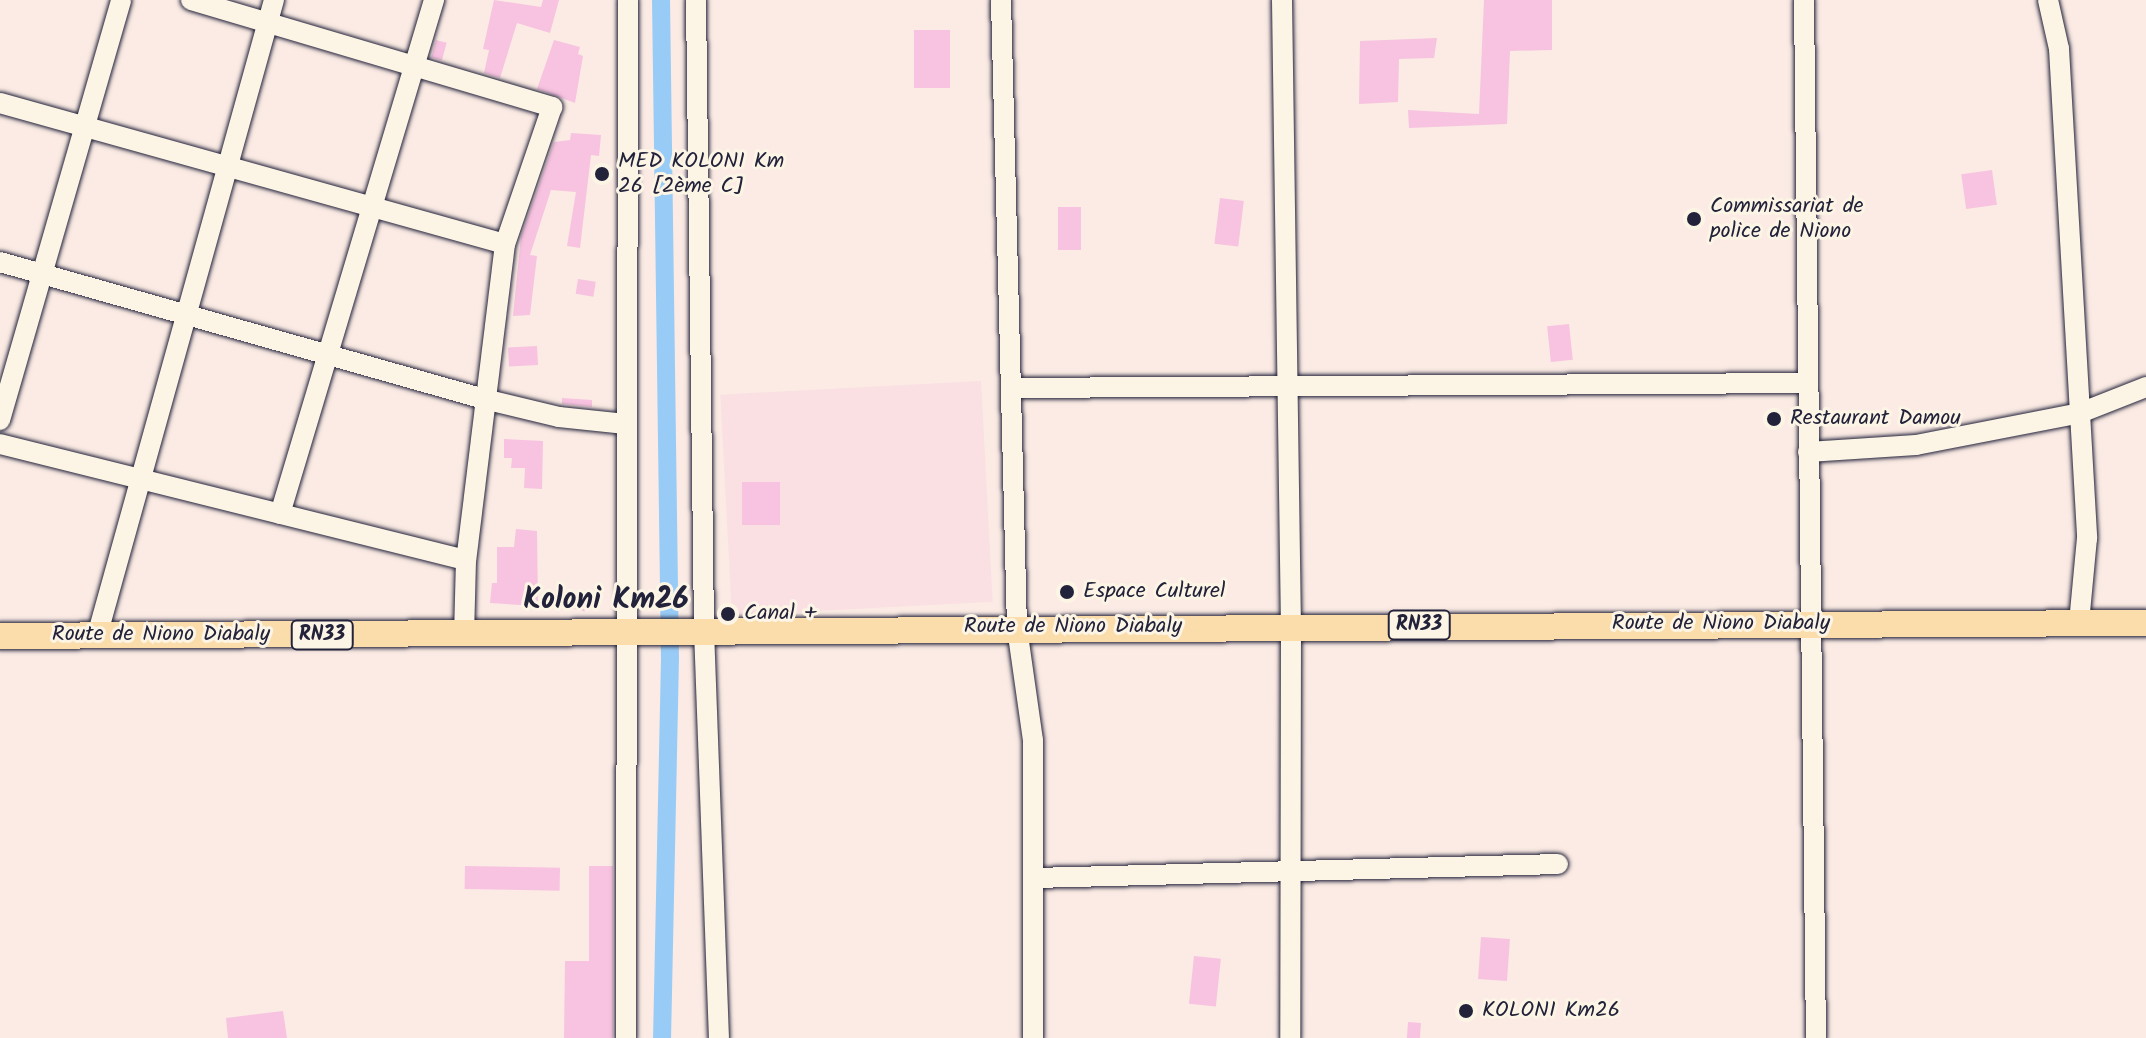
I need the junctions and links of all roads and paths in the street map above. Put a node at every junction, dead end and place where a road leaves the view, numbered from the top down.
1 (121, 0) edge
2 (191, 0) edge
3 (274, 0) edge
4 (434, 0) edge
5 (628, 0) edge
6 (696, 0) edge
7 (1001, 0) edge
8 (1282, 0) edge
9 (1804, 0) edge
10 (2048, 0) edge
11 (268, 22) junction
12 (414, 64) junction
13 (0, 103) edge
14 (84, 126) junction
15 (228, 166) junction
16 (372, 207) junction
17 (505, 244) junction
18 (0, 262) edge
19 (42, 274) junction
20 (186, 314) junction
21 (328, 354) junction
22 (1287, 382) junction
23 (1808, 383) junction
24 (2146, 387) edge
25 (1011, 388) junction
26 (484, 399) junction
27 (2080, 413) junction
28 (0, 420) edge
29 (626, 424) junction
30 (0, 444) edge
31 (1808, 452) junction
32 (140, 479) junction
33 (280, 514) junction
34 (466, 560) junction
35 (1813, 623) junction
36 (2079, 623) junction
37 (2146, 623) edge
38 (1291, 626) junction
39 (1017, 628) junction
40 (698, 630) junction
41 (635, 632) junction
42 (464, 634) junction
43 (0, 636) edge
44 (97, 636) junction
45 (1558, 864) dead end
46 (1291, 875) junction
47 (1035, 878) junction
48 (626, 1038) edge
49 (719, 1038) edge
50 (1033, 1038) edge
51 (1290, 1038) edge
52 (1816, 1038) edge

1 - 14 street
2 - 11 street
3 - 11 street
4 - 12 street
5 - 29 street
6 - 40 street
7 - 25 street
8 - 22 street
9 - 23 street
10 - 27 street
11 - 12 street
11 - 15 street
12 - 16 street
12 - 17 street
13 - 14 street
14 - 15 street
14 - 19 street
15 - 16 street
15 - 20 street
16 - 17 street
16 - 21 street
17 - 26 street
18 - 19 street
19 - 20 street
19 - 28 street
20 - 21 street
20 - 32 street
21 - 26 street
21 - 33 street
22 - 23 street
22 - 25 street
22 - 38 street
23 - 31 street
24 - 27 street
25 - 39 street
26 - 29 street
26 - 34 street
27 - 31 street
27 - 36 street
29 - 41 street
30 - 32 street
31 - 35 street
32 - 33 street
32 - 44 street
33 - 34 street
34 - 42 street
35 - 36 main road, Route de Niono Diabaly / RN33
35 - 38 main road, Route de Niono Diabaly / RN33
35 - 52 street
36 - 37 main road, Route de Niono Diabaly / RN33
38 - 39 main road, Route de Niono Diabaly / RN33
38 - 46 street
39 - 40 main road, Route de Niono Diabaly / RN33
39 - 47 street
40 - 41 main road, Route de Niono Diabaly / RN33
40 - 49 street
41 - 42 main road, Route de Niono Diabaly / RN33
41 - 48 street
42 - 44 main road, Route de Niono Diabaly / RN33
43 - 44 main road, Route de Niono Diabaly / RN33
45 - 46 street
46 - 47 street
46 - 51 street
47 - 50 street

